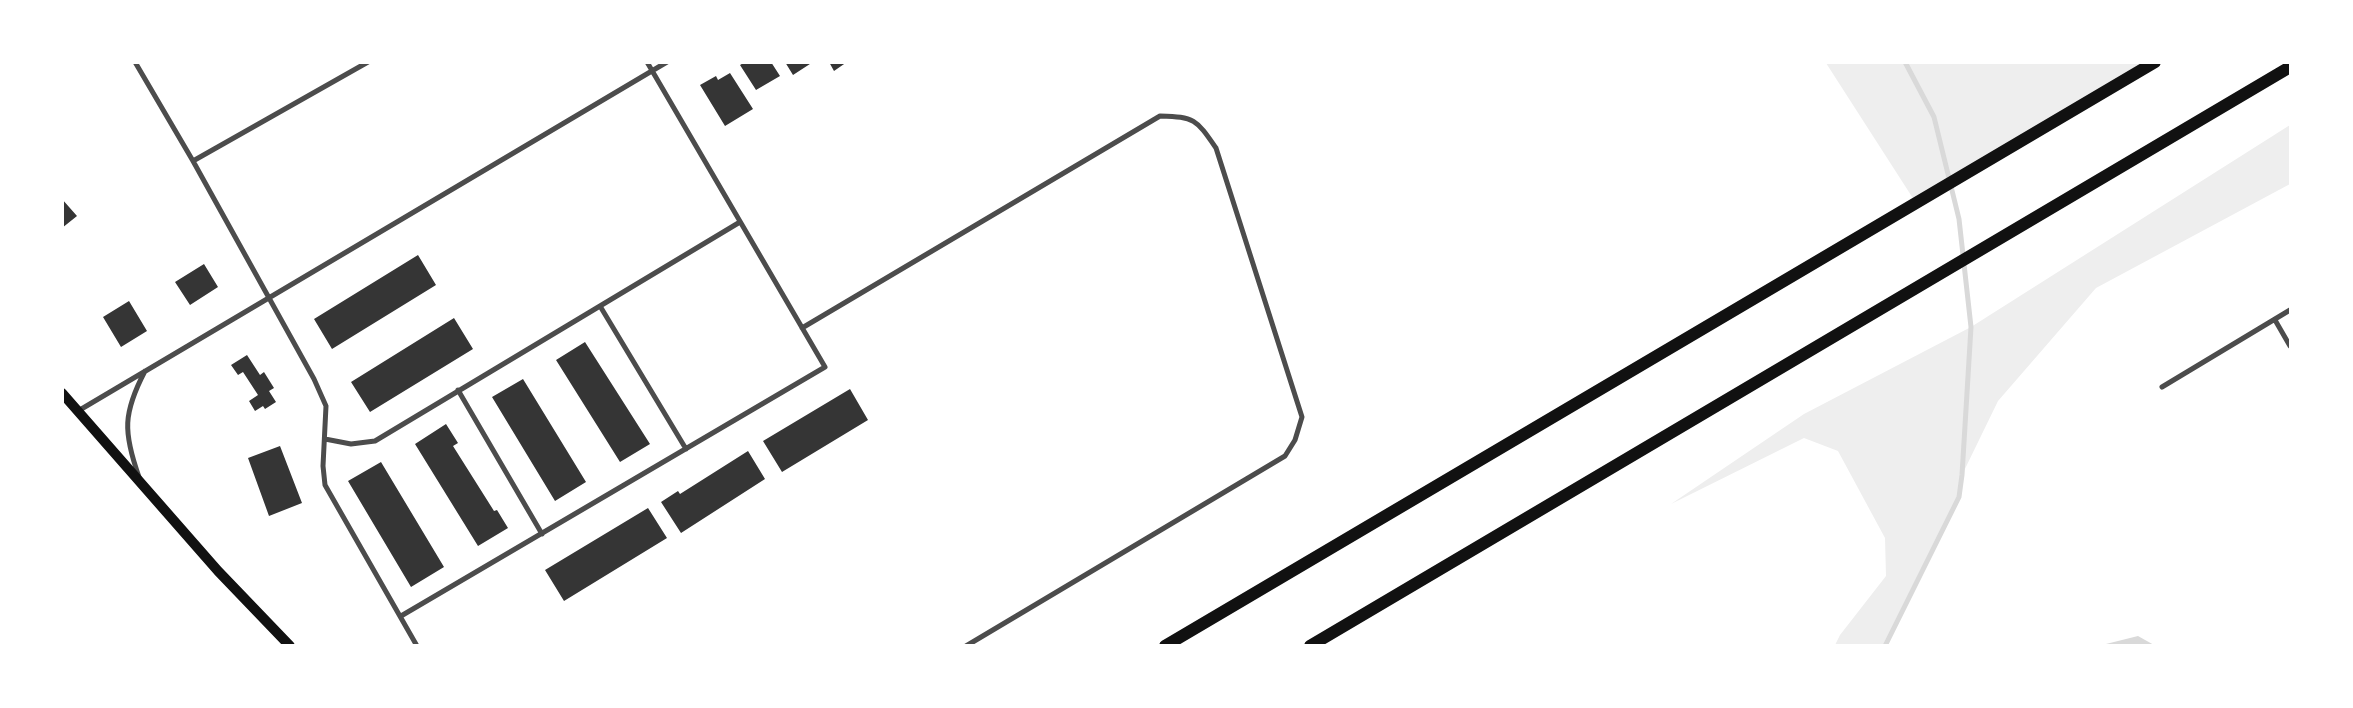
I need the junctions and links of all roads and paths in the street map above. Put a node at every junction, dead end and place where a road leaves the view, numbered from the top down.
1 (135, 62) edge
2 (368, 62) edge
3 (647, 62) edge
4 (667, 62) edge
5 (2155, 62) edge
6 (2290, 67) edge
7 (652, 71) junction
8 (194, 161) junction
9 (740, 222) junction
10 (269, 298) junction
11 (600, 306) junction
12 (2290, 310) edge
13 (2275, 320) junction
14 (802, 328) junction
15 (2290, 346) edge
16 (146, 370) junction
17 (2162, 387) dead end
18 (458, 390) junction
19 (62, 393) edge
20 (78, 411) junction
21 (326, 439) junction
22 (686, 449) junction
23 (142, 485) junction
24 (542, 534) junction
25 (401, 616) junction
26 (290, 646) edge
27 (417, 646) edge
28 (966, 646) edge
29 (1165, 646) edge
30 (1310, 646) edge

1 - 8 street
2 - 8 street
3 - 7 street
4 - 7 street
5 - 29 highway
6 - 30 highway
7 - 9 street
7 - 10 street
8 - 10 street
9 - 11 street
9 - 14 street
10 - 16 street
10 - 21 street
11 - 18 street
11 - 22 street
12 - 13 street
13 - 15 street
13 - 17 street
14 - 22 street
14 - 28 street
16 - 20 street
16 - 23 street
18 - 21 street
18 - 24 street
19 - 20 main road
20 - 23 main road
21 - 25 street
22 - 24 street
23 - 26 main road
24 - 25 street
25 - 27 street

